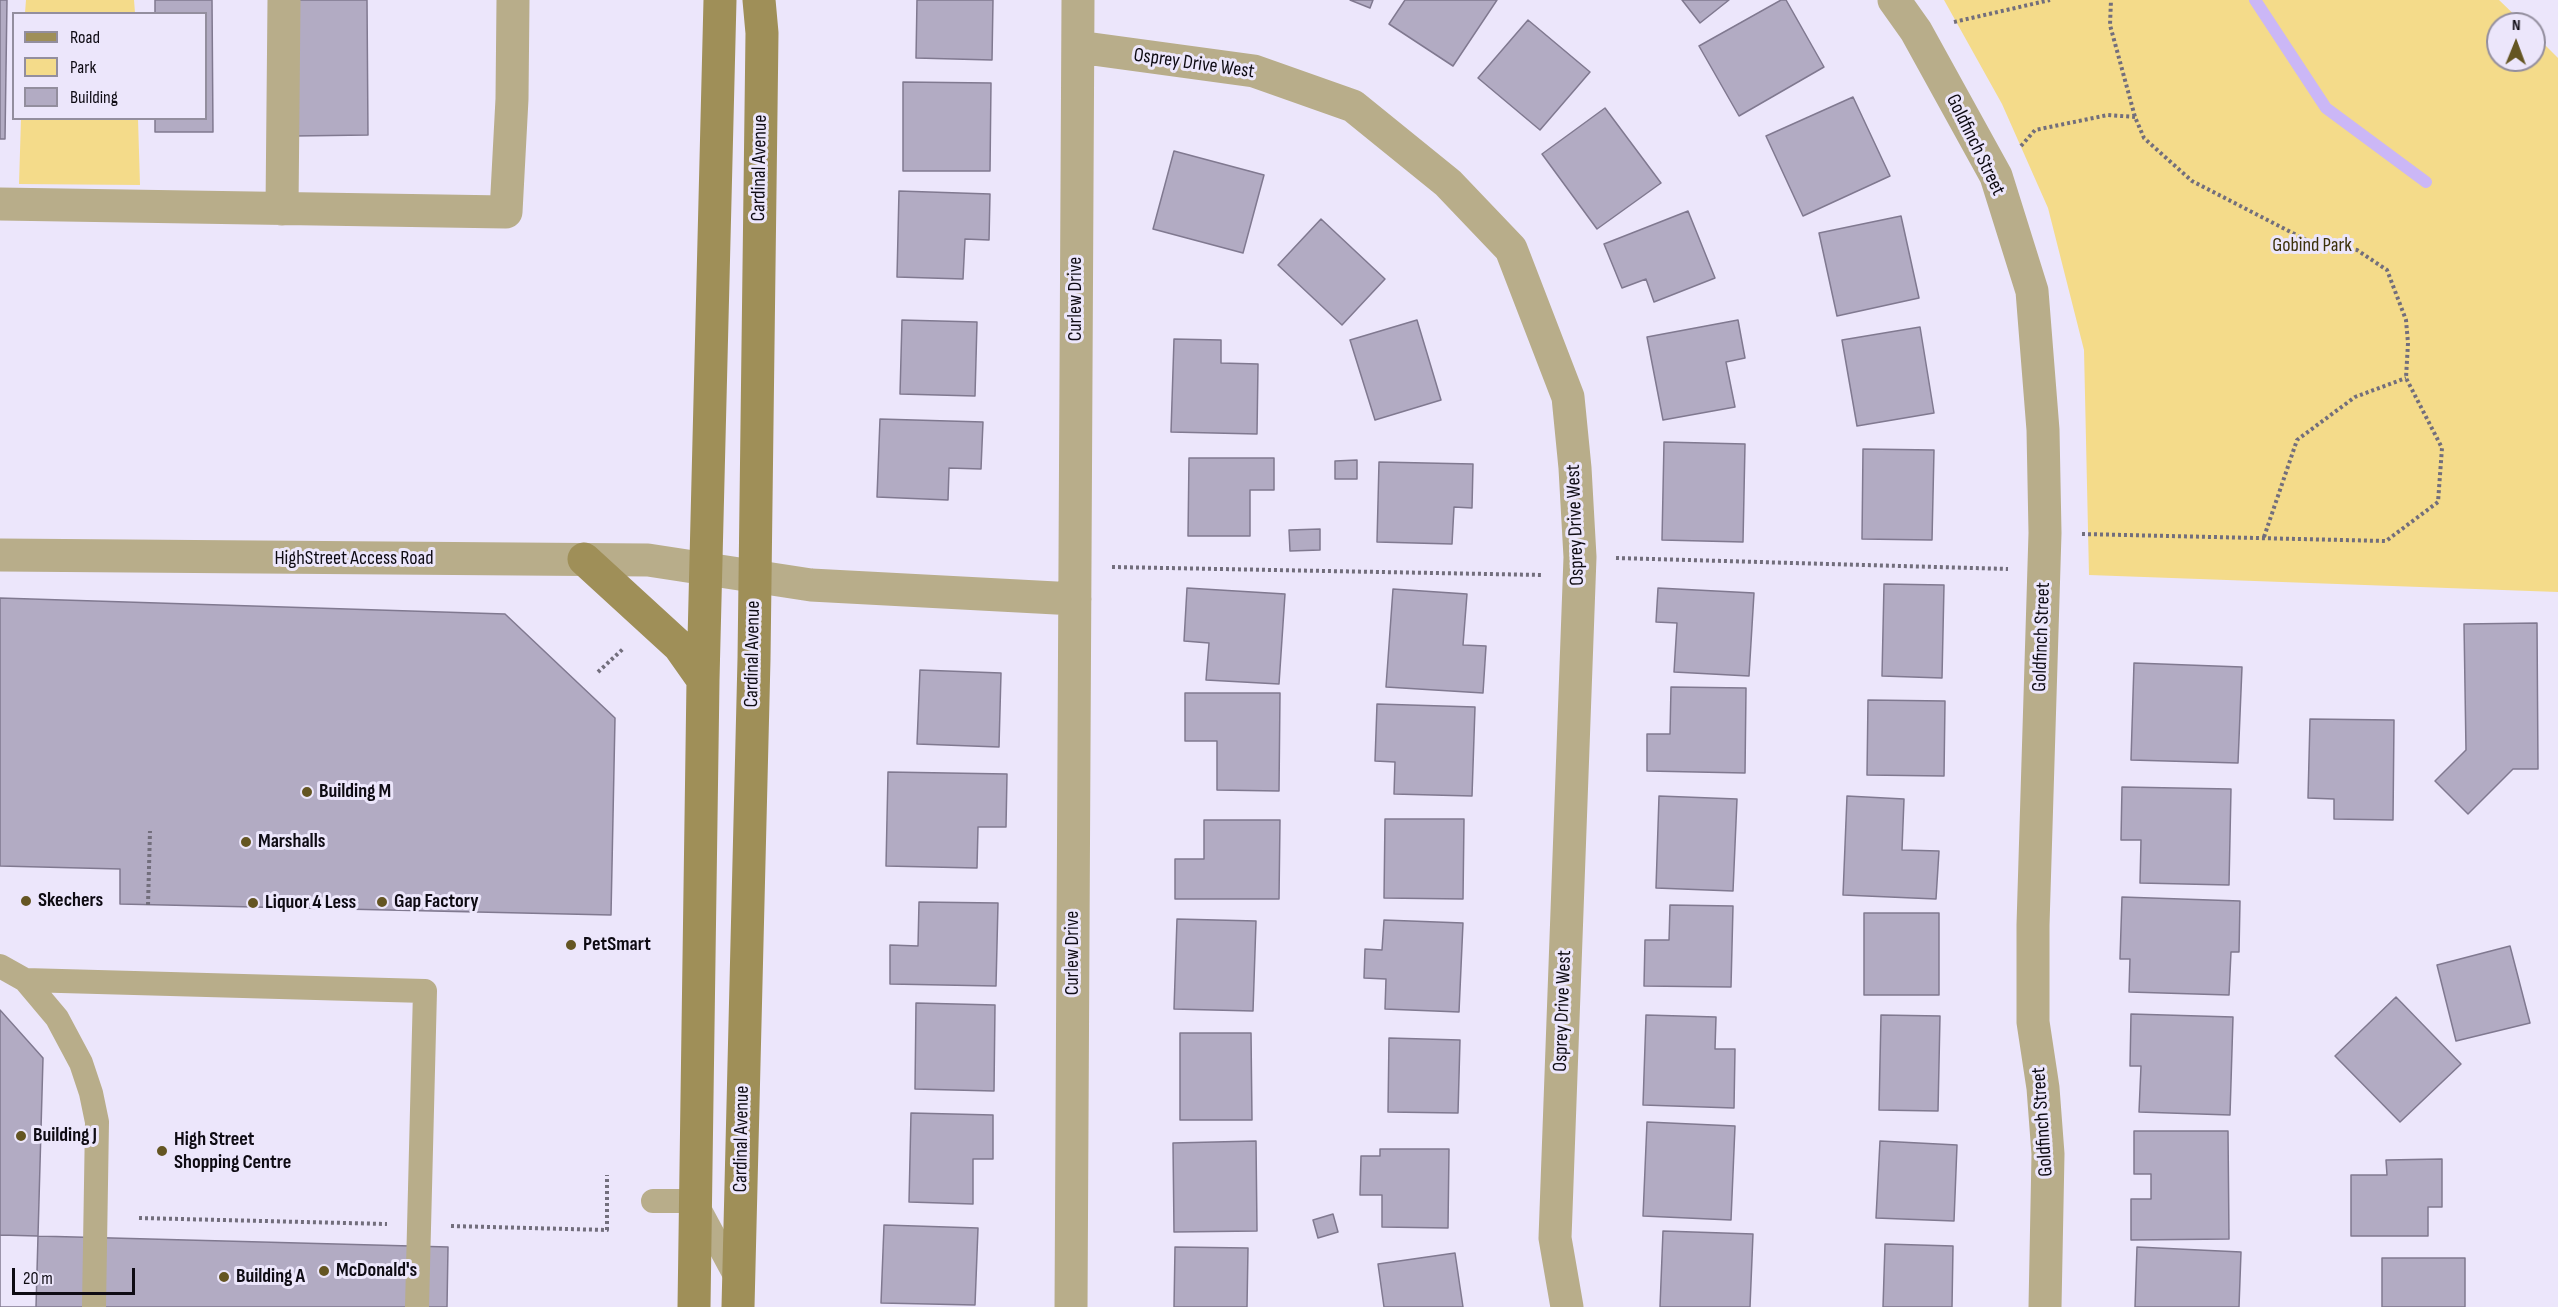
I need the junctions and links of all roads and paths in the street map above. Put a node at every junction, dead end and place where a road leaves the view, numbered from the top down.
1 (284, 0) edge
2 (513, 0) edge
3 (720, 0) edge
4 (759, 0) edge
5 (1078, 0) edge
6 (1894, 0) edge
7 (2050, 0) edge
8 (2112, 0) edge
9 (1916, 31) junction
10 (1078, 47) junction
11 (2135, 117) junction
12 (1995, 176) junction
13 (0, 204) edge
14 (282, 209) junction
15 (2406, 378) junction
16 (2045, 534) junction
17 (2264, 537) junction
18 (0, 555) edge
19 (584, 560) junction
20 (1075, 566) junction
21 (1579, 567) junction
22 (707, 568) junction
23 (2044, 570) junction
24 (755, 578) junction
25 (1075, 599) junction
26 (703, 680) junction
27 (150, 831) dead end
28 (148, 905) dead end
29 (0, 966) edge
30 (25, 980) junction
31 (608, 1175) dead end
32 (653, 1201) dead end
33 (695, 1202) junction
34 (139, 1218) dead end
35 (419, 1225) junction
36 (738, 1294) edge
37 (94, 1307) edge
38 (417, 1307) edge
39 (694, 1307) edge
40 (1071, 1307) edge
41 (1567, 1307) edge
42 (2045, 1307) edge

1 - 14 street
2 - 14 street
3 - 22 street
4 - 24 street, Cardinal Avenue
5 - 10 street, Curlew Drive
6 - 9 street, Goldfinch Street
7 - 9 path
8 - 11 path
9 - 12 street, Goldfinch Street
10 - 20 street, Curlew Drive
10 - 21 street, Osprey Drive West
11 - 12 path
11 - 15 path
12 - 16 street, Goldfinch Street
13 - 14 street
15 - 17 path
15 - 17 path
16 - 17 path
16 - 23 street, Goldfinch Street
18 - 19 street, HighStreet Access Road
19 - 22 street, HighStreet Access Road
19 - 26 street
20 - 21 path
20 - 25 street, Curlew Drive
21 - 23 path
21 - 41 street, Osprey Drive West
22 - 24 street
22 - 26 street
23 - 42 street, Goldfinch Street
24 - 25 street
24 - 36 street, Cardinal Avenue
25 - 40 street, Curlew Drive
26 - 33 street
27 - 28 path
29 - 30 lane
30 - 35 lane
30 - 37 lane
31 - 35 path
32 - 33 lane
33 - 36 lane
33 - 39 street
34 - 35 path
35 - 38 lane

